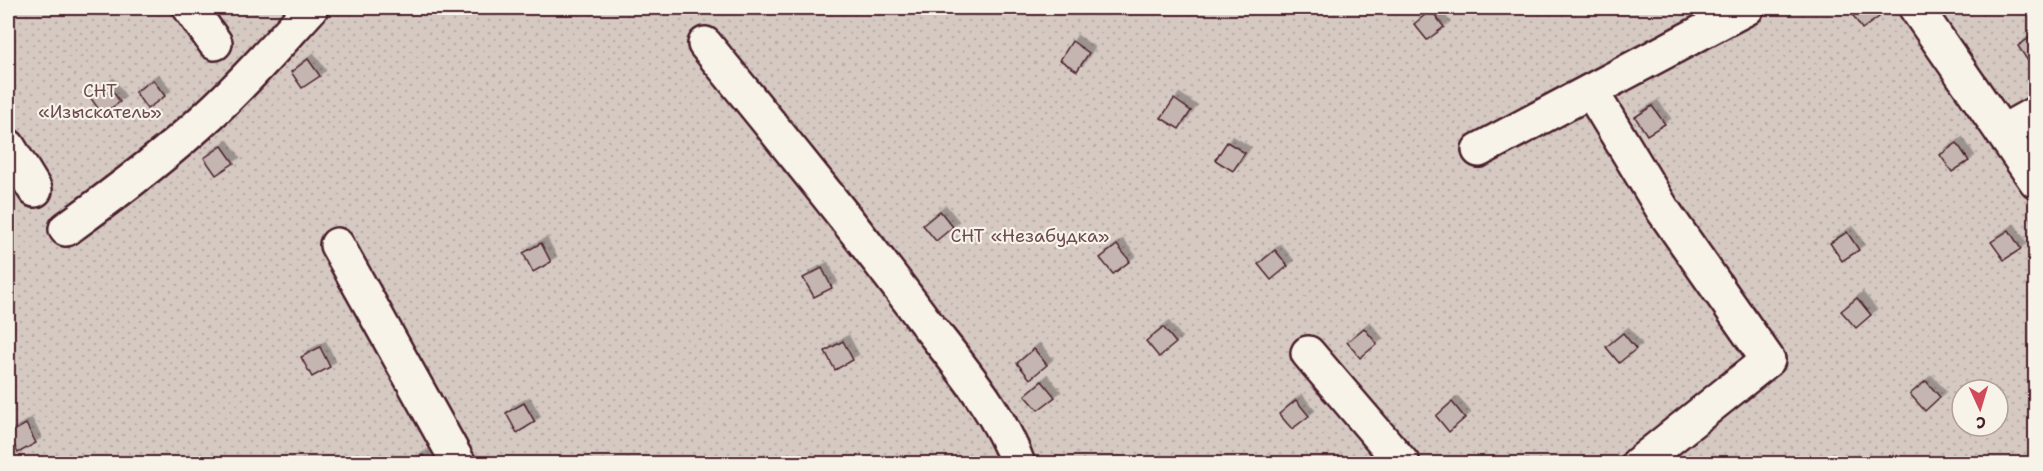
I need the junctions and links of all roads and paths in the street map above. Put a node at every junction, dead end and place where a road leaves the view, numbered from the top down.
1 (190, 8) edge
2 (311, 8) edge
3 (1747, 8) edge
4 (1916, 8) edge
5 (215, 43) dead end
6 (705, 44) dead end
7 (1591, 91) junction
8 (2036, 113) edge
9 (2002, 132) junction
10 (8, 146) edge
11 (1479, 150) dead end
12 (2036, 181) edge
13 (35, 190) dead end
14 (66, 229) dead end
15 (337, 245) dead end
16 (1308, 353) dead end
17 (459, 464) edge
18 (1018, 464) edge
19 (1403, 464) edge
20 (1638, 464) edge

1 - 5 lane
2 - 14 lane
3 - 7 lane
4 - 9 lane
6 - 18 lane
7 - 11 lane
7 - 20 lane
8 - 9 lane
9 - 12 lane
10 - 13 lane
15 - 17 lane
16 - 19 lane

